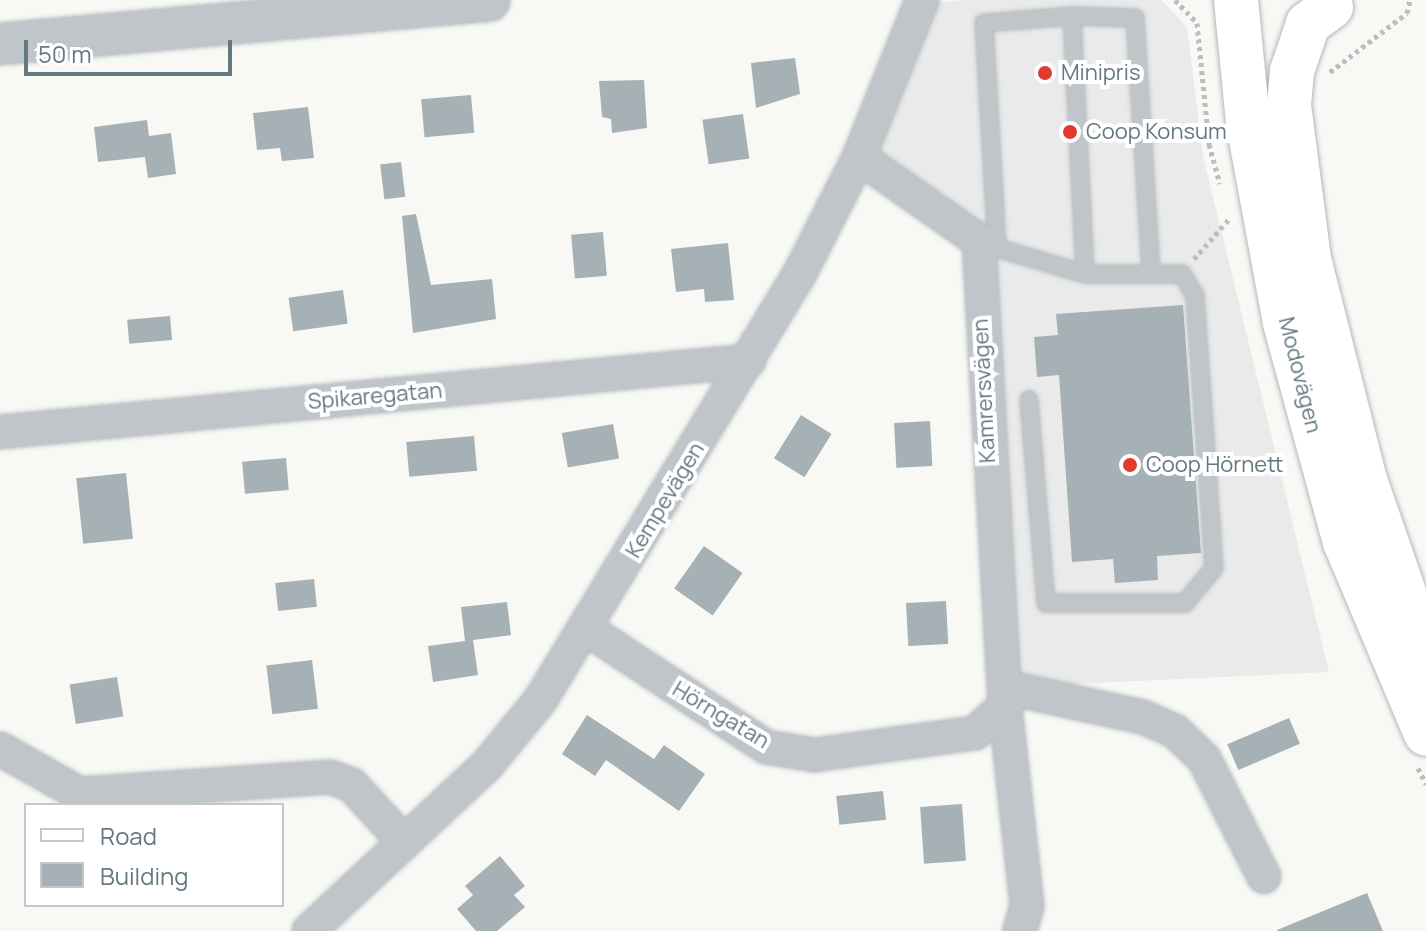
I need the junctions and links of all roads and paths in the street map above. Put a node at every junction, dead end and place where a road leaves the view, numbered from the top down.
1 (489, 0) edge
2 (922, 0) edge
3 (1237, 0) edge
4 (1410, 0) edge
5 (1335, 3) edge
6 (320, 8) edge
7 (1072, 16) junction
8 (0, 44) edge
9 (1322, 77) dead end
10 (859, 157) junction
11 (1230, 218) dead end
12 (988, 244) junction
13 (1085, 274) junction
14 (1151, 274) junction
15 (1182, 274) junction
16 (749, 361) junction
17 (1029, 400) dead end
18 (0, 432) edge
19 (585, 628) junction
20 (1426, 656) edge
21 (1004, 696) junction
22 (1426, 734) edge
23 (0, 749) edge
24 (404, 842) junction
25 (1264, 877) dead end
26 (309, 931) edge
27 (1020, 931) edge

1 - 6 street
2 - 10 street, Kempevägen
3 - 5 main road
3 - 22 main road, Modovägen
4 - 9 path
5 - 20 main road, Modovägen
6 - 8 street
7 - 12 lane
7 - 13 lane
7 - 14 lane
10 - 12 street
10 - 16 street, Kempevägen
11 - 15 path
12 - 13 lane
12 - 21 street, Kamrersvägen
13 - 14 lane
14 - 15 lane
15 - 17 lane
16 - 18 street, Spikaregatan
16 - 19 street, Kempevägen
19 - 21 street, Hörngatan
19 - 24 street, Kempevägen
21 - 25 street
21 - 27 street, Kamrersvägen
23 - 24 street
24 - 26 street, Kempevägen

